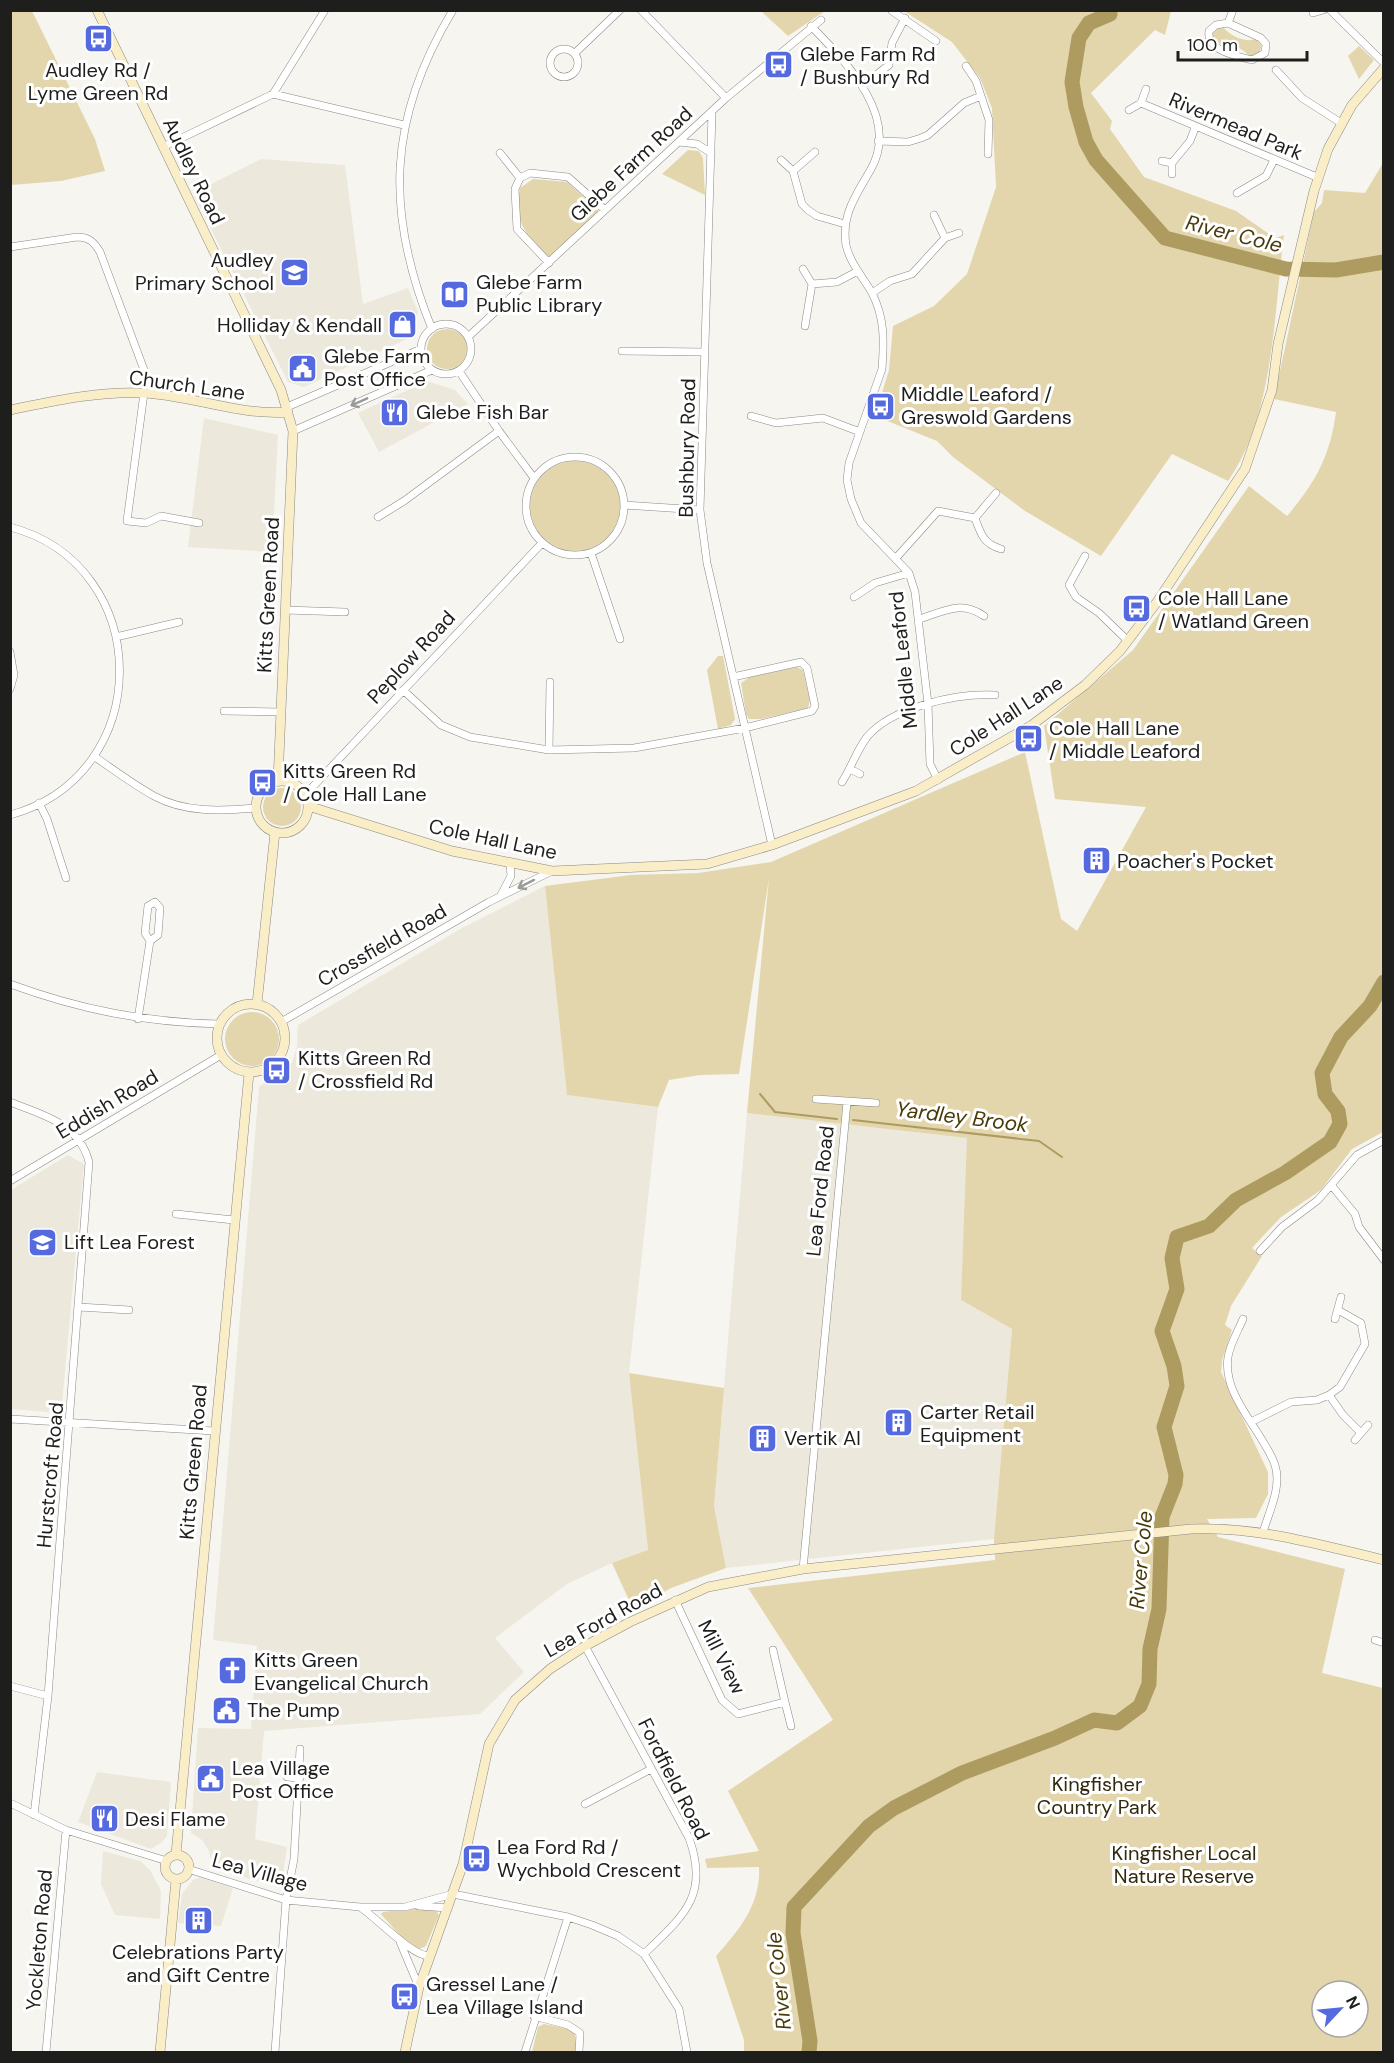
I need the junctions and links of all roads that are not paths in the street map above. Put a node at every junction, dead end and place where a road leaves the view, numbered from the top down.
1 (97, 10) edge
2 (325, 10) edge
3 (453, 10) edge
4 (620, 10) edge
5 (641, 10) edge
6 (1233, 10) edge
7 (1323, 10) edge
8 (1330, 10) edge
9 (892, 11) edge
10 (1313, 13) dead end
11 (905, 18) junction
12 (821, 20) dead end
13 (1228, 23) junction
14 (811, 26) junction
15 (936, 41) dead end
16 (575, 53) junction
17 (1383, 63) edge
18 (966, 66) dead end
19 (1383, 68) edge
20 (1276, 70) dead end
21 (862, 86) junction
22 (1146, 89) dead end
23 (273, 94) junction
24 (981, 96) junction
25 (726, 98) junction
26 (1141, 103) junction
27 (1129, 110) dead end
28 (712, 113) junction
29 (1341, 123) junction
30 (404, 125) junction
31 (1196, 128) junction
32 (878, 141) junction
33 (679, 142) junction
34 (162, 147) junction
35 (815, 152) dead end
36 (500, 153) dead end
37 (711, 153) junction
38 (988, 154) dead end
39 (781, 160) dead end
40 (1274, 160) junction
41 (1162, 161) dead end
42 (1172, 163) junction
43 (793, 171) junction
44 (1172, 174) dead end
45 (520, 178) junction
46 (1318, 178) junction
47 (1237, 193) dead end
48 (604, 210) junction
49 (934, 215) dead end
50 (845, 224) junction
51 (959, 233) dead end
52 (945, 238) junction
53 (10, 247) edge
54 (549, 263) junction
55 (803, 269) dead end
56 (858, 271) junction
57 (812, 284) junction
58 (872, 292) junction
59 (805, 326) dead end
60 (432, 329) junction
61 (468, 337) junction
62 (421, 349) junction
63 (622, 351) dead end
64 (705, 352) junction
65 (432, 370) junction
66 (459, 371) junction
67 (148, 394) junction
68 (288, 409) junction
69 (10, 410) edge
70 (751, 416) dead end
71 (293, 431) junction
72 (499, 431) junction
73 (860, 432) junction
74 (534, 478) junction
75 (996, 493) dead end
76 (624, 505) junction
77 (700, 510) junction
78 (378, 517) dead end
79 (975, 518) junction
80 (199, 523) dead end
81 (10, 527) edge
82 (542, 543) junction
83 (1001, 549) dead end
84 (591, 553) junction
85 (1085, 556) dead end
86 (896, 558) junction
87 (909, 573) junction
88 (854, 597) dead end
89 (285, 610) junction
90 (345, 612) dead end
91 (984, 616) dead end
92 (920, 619) junction
93 (179, 622) dead end
94 (116, 637) junction
95 (621, 639) dead end
96 (1127, 640) junction
97 (10, 652) edge
98 (733, 677) junction
99 (550, 682) dead end
100 (10, 689) edge
101 (403, 690) junction
102 (995, 695) dead end
103 (928, 704) junction
104 (224, 711) dead end
105 (281, 712) junction
106 (746, 728) junction
107 (549, 750) junction
108 (95, 757) junction
109 (850, 769) junction
110 (860, 774) dead end
111 (938, 780) junction
112 (278, 781) junction
113 (842, 782) dead end
114 (305, 795) junction
115 (39, 803) junction
116 (308, 806) junction
117 (256, 808) junction
118 (10, 815) edge
119 (275, 832) junction
120 (772, 845) junction
121 (510, 864) junction
122 (552, 871) junction
123 (66, 878) dead end
124 (500, 897) junction
125 (150, 941) junction
126 (10, 984) edge
127 (257, 1004) junction
128 (138, 1019) junction
129 (281, 1022) junction
130 (219, 1024) junction
131 (220, 1055) junction
132 (249, 1073) junction
133 (816, 1100) dead end
134 (10, 1102) edge
135 (847, 1102) junction
136 (876, 1103) dead end
137 (79, 1140) junction
138 (1383, 1140) edge
139 (10, 1181) edge
140 (1332, 1186) junction
141 (176, 1214) dead end
142 (234, 1220) junction
143 (1260, 1251) dead end
144 (1383, 1260) edge
145 (1341, 1297) dead end
146 (80, 1307) junction
147 (129, 1310) dead end
148 (1338, 1310) junction
149 (1243, 1318) dead end
150 (1335, 1319) dead end
151 (1329, 1395) junction
152 (10, 1419) edge
153 (1251, 1422) junction
154 (71, 1424) junction
155 (1368, 1425) dead end
156 (214, 1431) junction
157 (1360, 1432) junction
158 (1355, 1440) dead end
159 (1263, 1532) junction
160 (1383, 1560) edge
161 (803, 1569) junction
162 (675, 1599) junction
163 (1375, 1640) dead end
164 (1383, 1643) edge
165 (585, 1646) junction
166 (773, 1650) dead end
167 (10, 1686) edge
168 (48, 1696) junction
169 (785, 1702) junction
170 (791, 1726) dead end
171 (300, 1749) dead end
172 (651, 1768) junction
173 (287, 1777) dead end
174 (300, 1778) junction
175 (10, 1803) edge
176 (585, 1804) dead end
177 (34, 1815) junction
178 (66, 1830) junction
179 (176, 1854) junction
180 (167, 1861) junction
181 (188, 1869) junction
182 (176, 1880) junction
183 (453, 1894) junction
184 (286, 1900) junction
185 (360, 1907) junction
186 (405, 1907) junction
187 (448, 1908) junction
188 (568, 1917) junction
189 (397, 1936) junction
190 (644, 1954) junction
191 (429, 1956) junction
192 (419, 1987) junction
193 (534, 2016) junction
194 (46, 2052) edge
195 (159, 2052) edge
196 (274, 2052) edge
197 (405, 2052) edge
198 (525, 2052) edge
199 (579, 2052) edge
200 (687, 2052) edge

1 - 34 street, Audley Road
2 - 23 street
3 - 30 street
4 - 16 street
5 - 25 street
6 - 13 street
7 - 10 street
8 - 17 street
9 - 11 street
11 - 15 street
11 - 21 street
12 - 14 street, Glebe Farm Road
13 - 13 street
14 - 21 street, Middle Leaford
14 - 25 street, Glebe Farm Road
16 - 16 street
18 - 24 street
19 - 29 street, Cole Hall Lane
20 - 29 street
21 - 32 street, Middle Leaford
22 - 26 street, Rivermead Park
23 - 30 street
23 - 34 street
24 - 32 street
24 - 38 street
25 - 28 street, Glebe Farm Road
26 - 27 street, Rivermead Park
26 - 31 street, Rivermead Park
28 - 33 street, Glebe Farm Road
28 - 37 street, Bushbury Road
29 - 46 street, Cole Hall Lane
30 - 60 street
31 - 40 street, Rivermead Park
31 - 42 street
32 - 50 street, Middle Leaford
33 - 37 street
33 - 48 street, Glebe Farm Road
34 - 68 street, Audley Road
35 - 43 street
36 - 45 street
37 - 64 street, Bushbury Road
39 - 43 street
40 - 46 street, Rivermead Park
40 - 47 street
41 - 42 street
42 - 44 street
43 - 50 street
45 - 48 street
45 - 54 street
46 - 96 street, Cole Hall Lane
48 - 54 street, Glebe Farm Road
49 - 52 street
50 - 56 street, Middle Leaford
51 - 52 street
52 - 58 street
53 - 67 street
54 - 61 street, Glebe Farm Road
55 - 57 street
56 - 57 street
56 - 58 street, Middle Leaford
57 - 59 street
58 - 73 street, Middle Leaford
60 - 61 street
60 - 62 street
61 - 66 street
62 - 65 street
62 - 68 street
63 - 64 street
64 - 77 street, Bushbury Road
65 - 66 street
65 -> 71 street
66 - 72 street
67 - 68 street, Church Lane
67 - 69 street, Church Lane
67 - 80 street
68 - 71 street, Kitts Green Road
70 - 73 street
71 - 89 street, Kitts Green Road
72 - 74 street
72 - 78 street
73 - 86 street, Middle Leaford
74 - 76 street
74 - 82 street
75 - 79 street
76 - 77 street
76 - 84 street
77 - 98 street, Bushbury Road
79 - 83 street
79 - 86 street
81 - 94 street
82 - 84 street
82 - 101 street, Peplow Road
84 - 95 street
85 - 96 street
86 - 87 street, Middle Leaford
87 - 88 street
87 - 92 street, Middle Leaford
89 - 90 street
89 - 105 street, Kitts Green Road
91 - 92 street
92 - 103 street, Middle Leaford
93 - 94 street
94 - 108 street
96 - 111 street, Cole Hall Lane
97 - 100 street
98 - 106 street, Bushbury Road
98 - 106 street
99 - 107 street
101 - 107 street
101 - 114 street, Peplow Road
102 - 103 street
103 - 109 street
103 - 111 street, Middle Leaford
104 - 105 street
105 - 112 street, Kitts Green Road
106 - 107 street
106 - 120 street, Bushbury Road
108 - 115 street
108 - 117 street
109 - 110 street
109 - 113 street
111 - 120 street, Cole Hall Lane
112 - 114 street
112 - 117 street
114 - 116 street
115 - 118 street
115 - 123 street
116 - 119 street
116 - 121 street, Cole Hall Lane
117 - 119 street
119 - 127 street
120 - 122 street, Cole Hall Lane
121 - 122 street, Cole Hall Lane
121 - 124 street
122 -> 124 street, Crossfield Road
124 - 129 street, Crossfield Road
125 - 125 street
125 - 128 street
126 - 128 street
127 - 129 street
127 - 130 street
128 - 130 street
129 - 132 street
130 - 131 street
131 - 132 street
131 - 137 street, Eddish Road
132 - 142 street, Kitts Green Road
133 - 135 street
134 - 137 street
135 - 136 street
135 - 161 street, Lea Ford Road
137 - 139 street, Eddish Road
137 - 146 street, Hurstcroft Road
138 - 140 street
140 - 143 street
140 - 144 street
141 - 142 street
142 - 156 street, Kitts Green Road
145 - 148 street
146 - 147 street
146 - 154 street, Hurstcroft Road
148 - 150 street
148 - 151 street
149 - 153 street
151 - 153 street
151 - 157 street
152 - 154 street
153 - 159 street
154 - 156 street
154 - 168 street, Hurstcroft Road
155 - 157 street
156 - 179 street, Kitts Green Road
157 - 158 street
159 - 160 street, Lea Ford Road
159 - 161 street, Lea Ford Road
161 - 162 street, Lea Ford Road
162 - 165 street, Lea Ford Road
162 - 169 street, Mill View
163 - 164 street
165 - 172 street, Fordfield Road
165 - 183 street, Lea Ford Road
166 - 169 street
167 - 168 street
168 - 177 street, Hurstcroft Road
169 - 170 street
171 - 174 street
172 - 176 street
172 - 190 street, Fordfield Road
173 - 174 street
174 - 184 street
175 - 177 street
177 - 178 street
178 - 180 street
178 - 194 street, Yockleton Road
179 - 180 street
179 - 181 street
180 - 182 street
181 - 182 street
181 - 184 street, Lea Village
182 - 195 street
183 - 186 street, Lea Village
183 - 187 street, Lea Ford Road
183 - 188 street
184 - 185 street, Lea Village
184 - 196 street
185 - 186 street, Lea Village
185 - 189 street
186 - 187 street
187 - 191 street, Lea Ford Road
188 - 190 street
188 - 193 street
189 - 191 street
189 - 192 street
190 - 200 street
191 - 192 street, Lea Ford Road
192 - 197 street, Lea Ford Road
193 - 198 street
193 - 199 street

